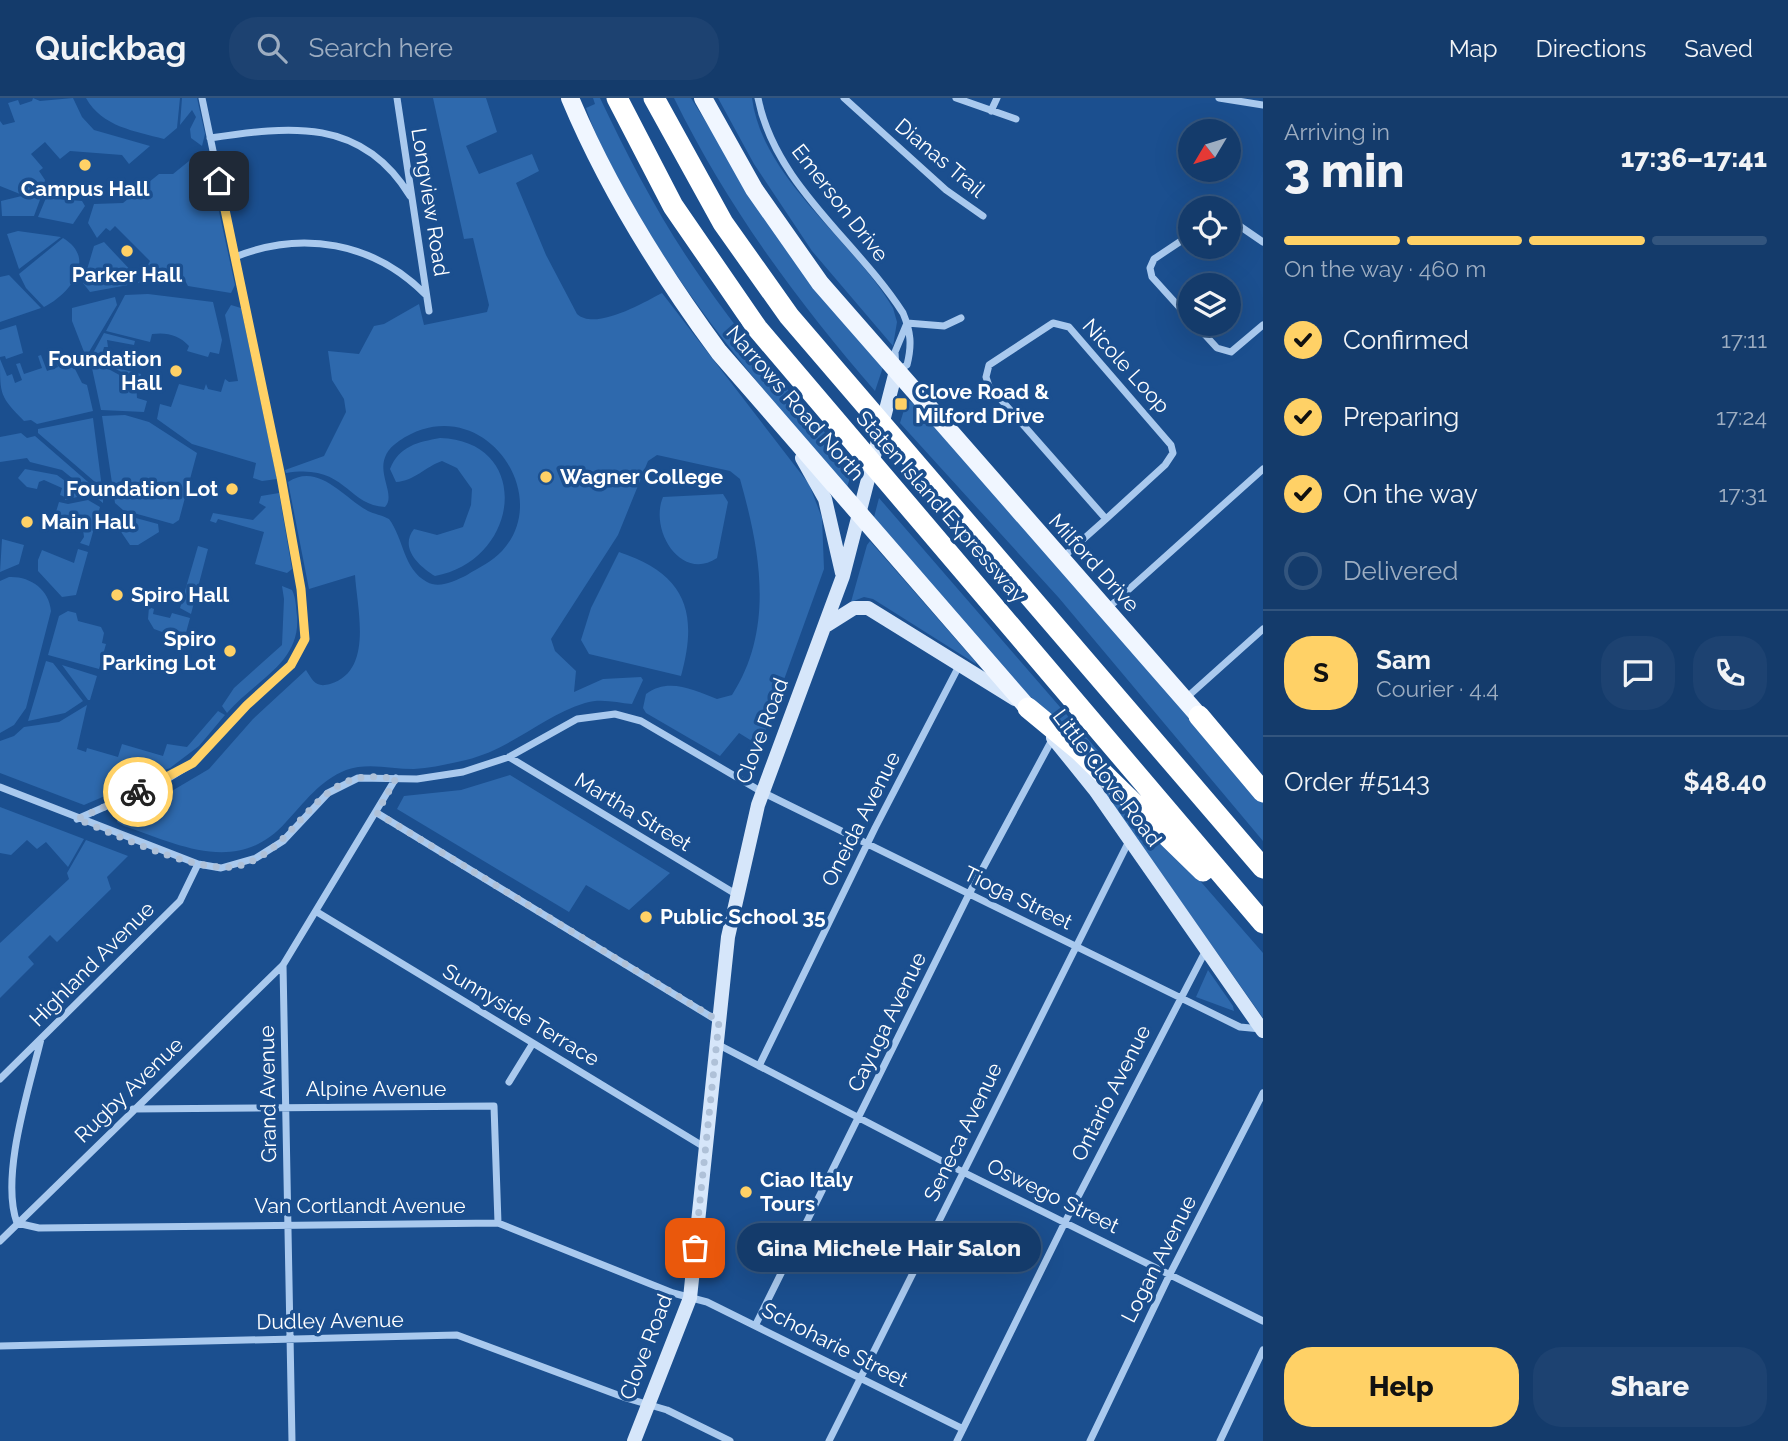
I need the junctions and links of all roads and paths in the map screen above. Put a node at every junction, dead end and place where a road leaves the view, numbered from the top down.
1 (202, 98) edge
2 (397, 98) edge
3 (570, 98) edge
4 (617, 98) edge
5 (654, 98) edge
6 (703, 98) edge
7 (758, 98) edge
8 (844, 98) edge
9 (956, 98) edge
10 (997, 98) edge
11 (1219, 98) edge
12 (1263, 105) edge
13 (991, 111) junction
14 (1016, 119) dead end
15 (210, 138) junction
16 (410, 196) junction
17 (984, 216) dead end
18 (1241, 227) edge
19 (1263, 242) edge
20 (1178, 243) edge
21 (235, 257) junction
22 (426, 294) junction
23 (1178, 306) edge
24 (429, 311) dead end
25 (961, 318) dead end
26 (907, 323) junction
27 (1263, 326) edge
28 (1256, 332) junction
29 (1206, 336) edge
30 (1263, 340) edge
31 (896, 371) junction
32 (766, 409) junction
33 (1263, 469) edge
34 (860, 506) junction
35 (1106, 519) junction
36 (1061, 559) junction
37 (843, 576) junction
38 (1106, 610) junction
39 (827, 625) junction
40 (1263, 629) edge
41 (960, 664) junction
42 (1184, 699) junction
43 (1028, 708) junction
44 (1199, 716) junction
45 (1053, 738) junction
46 (509, 757) junction
47 (396, 778) junction
48 (1263, 780) edge
49 (0, 787) edge
50 (762, 792) junction
51 (1263, 792) edge
52 (377, 813) junction
53 (77, 819) junction
54 (1129, 840) junction
55 (867, 844) junction
56 (198, 864) junction
57 (1263, 869) edge
58 (969, 894) junction
59 (739, 897) junction
60 (317, 912) junction
61 (1263, 923) edge
62 (1075, 945) junction
63 (1206, 950) junction
64 (283, 965) junction
65 (1180, 997) junction
66 (719, 1021) junction
67 (1262, 1030) edge
68 (41, 1040) junction
69 (533, 1043) junction
70 (716, 1043) junction
71 (759, 1066) junction
72 (0, 1079) edge
73 (509, 1082) dead end
74 (1263, 1093) edge
75 (285, 1107) junction
76 (132, 1110) junction
77 (860, 1117) junction
78 (706, 1148) junction
79 (963, 1172) junction
80 (1065, 1222) junction
81 (17, 1223) junction
82 (498, 1223) junction
83 (288, 1224) junction
84 (0, 1241) edge
85 (1170, 1274) junction
86 (690, 1298) junction
87 (1263, 1321) edge
88 (756, 1324) junction
89 (290, 1339) junction
90 (0, 1346) edge
91 (1263, 1350) edge
92 (861, 1377) junction
93 (649, 1405) junction
94 (963, 1429) junction
95 (292, 1441) edge
96 (634, 1441) edge
97 (730, 1441) edge
98 (829, 1441) edge
99 (957, 1441) edge
100 (1090, 1441) edge
101 (1220, 1441) edge

1 - 15 street
2 - 16 street, Longview Road
3 - 32 main road, Narrows Road North
4 - 61 highway, Staten Island Expressway
5 - 57 highway, Staten Island Expressway
6 - 31 main road
7 - 26 street, Emerson Drive
8 - 17 street, Dianas Trail
9 - 13 street
10 - 13 street
11 - 12 street
13 - 14 street
15 - 16 street
15 - 21 street
16 - 22 street, Longview Road
18 - 19 street
20 - 23 street
21 - 22 street
21 - 53 street
22 - 24 street, Longview Road
25 - 26 street
26 - 31 street
26 - 31 street, Emerson Drive
27 - 28 street
28 - 29 street
28 - 30 street
31 - 34 main road, Clove Road
31 - 36 main road, Milford Drive
32 - 34 main road, Narrows Road North
32 - 37 main road
33 - 38 street
34 - 37 main road, Clove Road
34 - 43 main road, Narrows Road North
35 - 35 street, Nicole Loop
35 - 36 street, Nicole Loop
36 - 38 main road, Milford Drive
37 - 39 main road, Clove Road
38 - 42 main road, Milford Drive
39 - 41 main road, Little Clove Road
39 - 50 main road, Clove Road
40 - 42 street
41 - 43 main road, Little Clove Road
41 - 55 street, Oneida Avenue
42 - 44 main road, Milford Drive
43 - 45 main road, Little Clove Road
43 - 61 highway
44 - 48 main road, Milford Drive
44 - 51 highway
45 - 54 main road, Little Clove Road
45 - 58 street, Cayuga Avenue
46 - 47 street, Tioga Street
46 - 50 street, Tioga Street
46 - 59 street, Martha Street
47 - 52 street
47 - 56 street, Tioga Street
49 - 53 street, Tioga Street
50 - 55 street, Tioga Street
50 - 59 main road, Clove Road
52 - 60 street
52 - 66 street
53 - 56 street, Tioga Street
54 - 62 street, Seneca Avenue
54 - 63 main road, Little Clove Road
55 - 58 street, Tioga Street
55 - 71 street, Oneida Avenue
56 - 68 street, Highland Avenue
58 - 62 street, Tioga Street
58 - 77 street, Cayuga Avenue
59 - 66 main road, Clove Road
60 - 64 street
60 - 69 street, Sunnyside Terrace
62 - 65 street, Tioga Street
62 - 79 street, Seneca Avenue
63 - 65 street, Ontario Avenue
63 - 67 main road, Little Clove Road
64 - 75 street, Grand Avenue
64 - 76 street, Rugby Avenue
65 - 67 street, Tioga Street
65 - 80 street, Ontario Avenue
66 - 70 main road, Clove Road
68 - 72 street, Highland Avenue
68 - 81 street
69 - 73 street
69 - 78 street, Sunnyside Terrace
70 - 71 street, Oswego Street
70 - 78 main road, Clove Road
71 - 77 street, Oswego Street
74 - 85 street, Logan Avenue
75 - 76 street, Alpine Avenue
75 - 82 street, Alpine Avenue
75 - 83 street, Grand Avenue
76 - 81 street, Rugby Avenue
77 - 79 street, Oswego Street
77 - 88 street, Cayuga Avenue
78 - 86 main road, Clove Road
79 - 80 street, Oswego Street
79 - 92 street, Seneca Avenue
80 - 85 street, Oswego Street
80 - 94 street, Ontario Avenue
81 - 83 street, Van Cortlandt Avenue
81 - 84 street, Rugby Avenue
82 - 83 street, Van Cortlandt Avenue
82 - 86 street, Van Cortlandt Avenue
83 - 89 street, Grand Avenue
85 - 87 street, Oswego Street
85 - 100 street, Logan Avenue
86 - 88 street, Schoharie Street
86 - 93 main road, Clove Road
88 - 92 street, Schoharie Street
89 - 90 street, Dudley Avenue
89 - 93 street, Dudley Avenue
89 - 95 street, Grand Avenue
91 - 101 street
92 - 94 street, Schoharie Street
92 - 98 street, Seneca Avenue
93 - 96 main road, Clove Road
93 - 97 street, Dudley Avenue
94 - 99 street, Ontario Avenue

